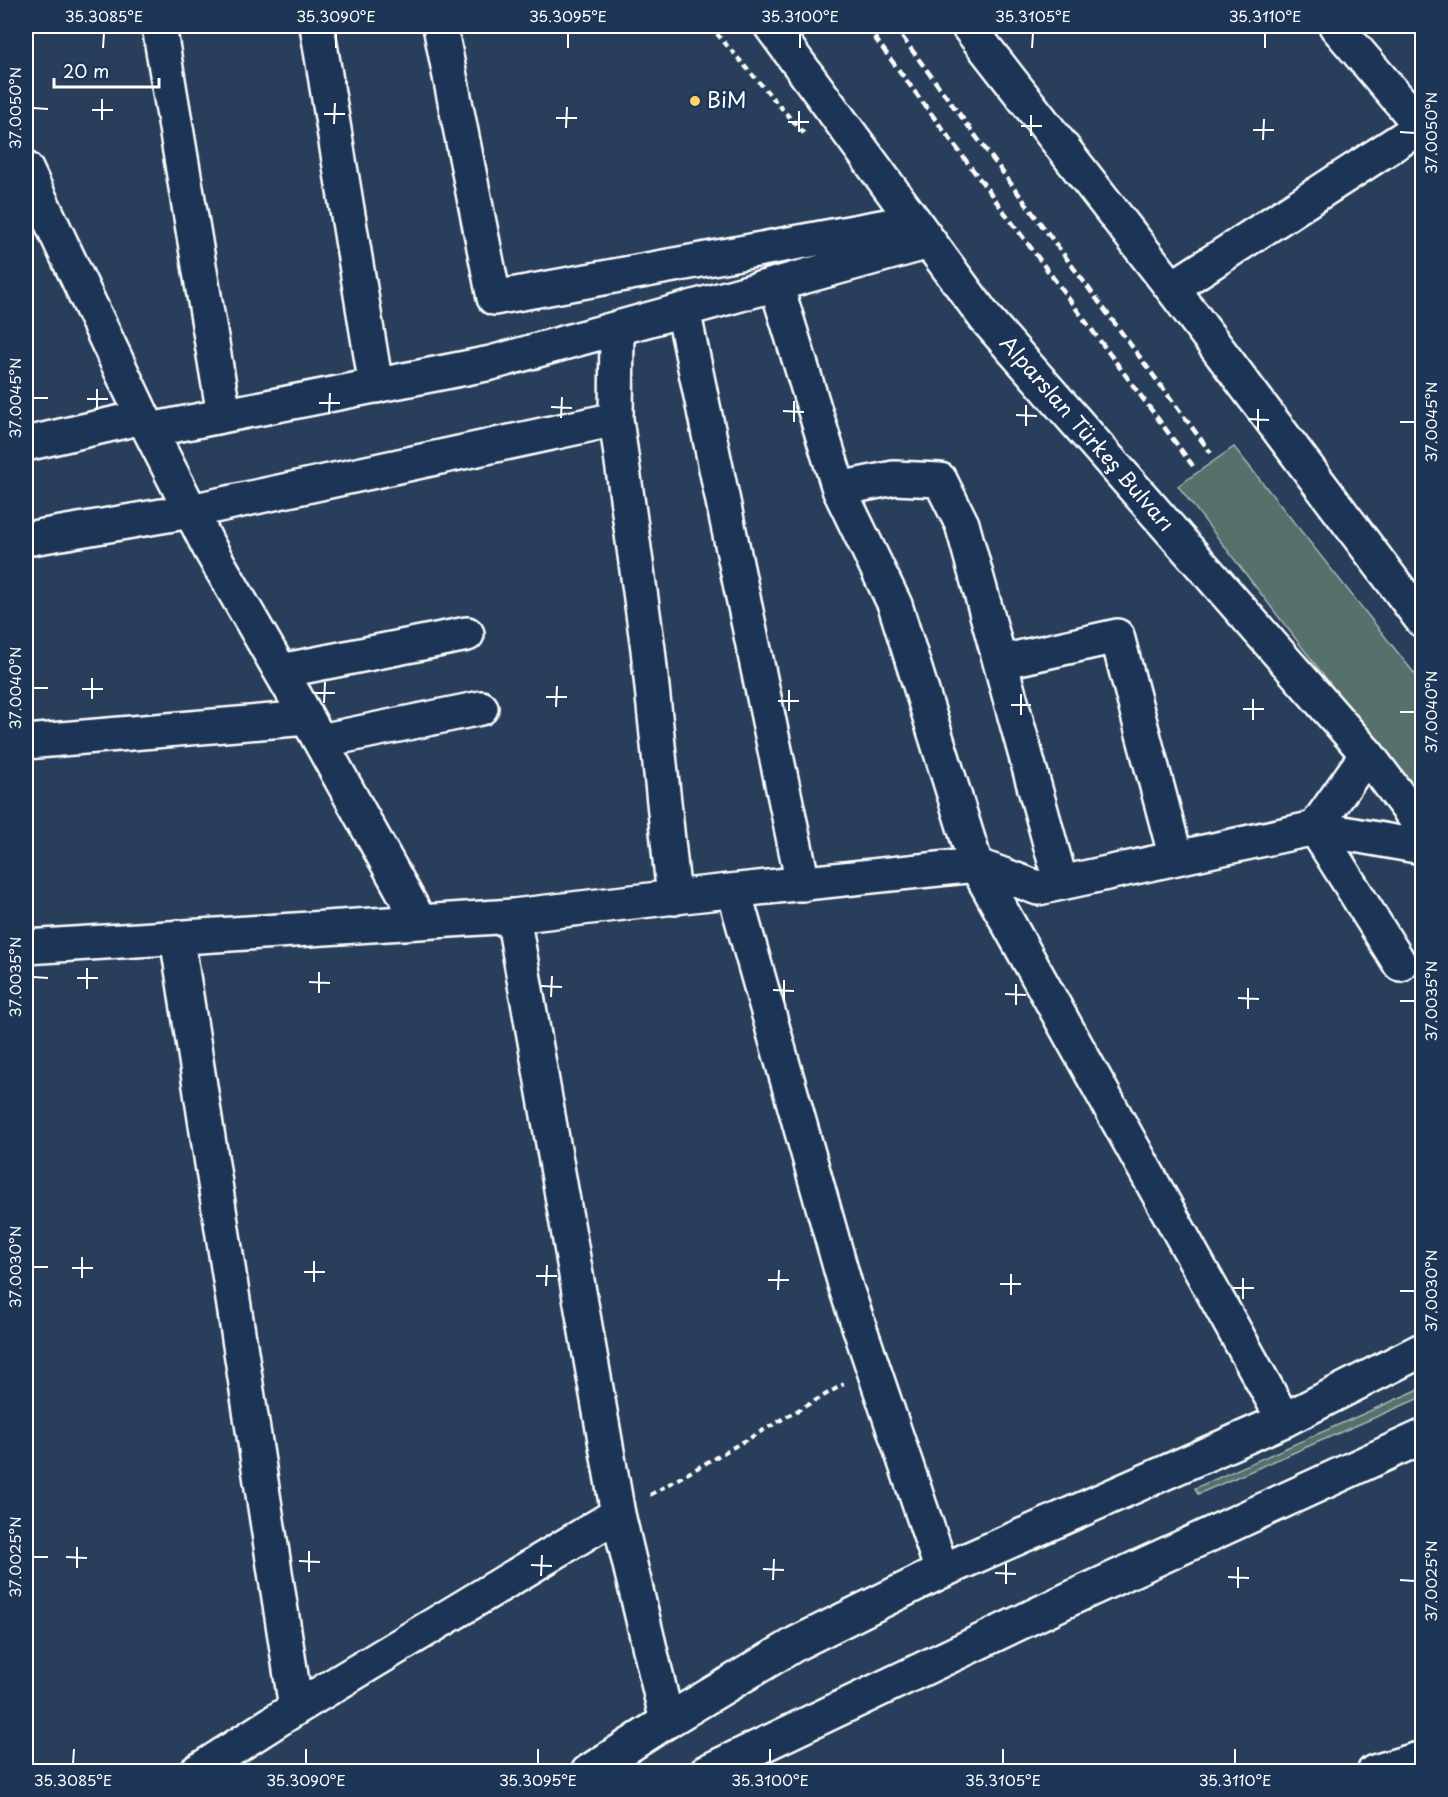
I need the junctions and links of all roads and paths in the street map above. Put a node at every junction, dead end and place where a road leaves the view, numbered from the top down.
1 (159, 26) edge
2 (317, 26) edge
3 (440, 26) edge
4 (771, 26) edge
5 (968, 26) edge
6 (1336, 26) edge
7 (1422, 126) edge
8 (26, 169) edge
9 (922, 231) junction
10 (776, 284) junction
11 (1172, 288) junction
12 (683, 310) junction
13 (617, 328) junction
14 (376, 386) junction
15 (224, 415) junction
16 (616, 419) junction
17 (146, 423) junction
18 (26, 444) edge
19 (839, 489) junction
20 (191, 511) junction
21 (26, 539) edge
22 (1422, 620) edge
23 (467, 634) dead end
24 (1001, 662) junction
25 (281, 671) junction
26 (481, 708) dead end
27 (313, 730) junction
28 (26, 742) edge
29 (1367, 754) junction
30 (1422, 827) edge
31 (1315, 828) junction
32 (1422, 848) edge
33 (1176, 858) junction
34 (976, 865) junction
35 (1061, 883) junction
36 (803, 884) junction
37 (734, 891) junction
38 (674, 898) junction
39 (513, 916) junction
40 (420, 922) junction
41 (177, 937) junction
42 (26, 947) edge
43 (1400, 964) dead end
44 (1422, 1350) edge
45 (873, 1367) junction
46 (1284, 1420) junction
47 (1422, 1437) edge
48 (618, 1514) junction
49 (942, 1571) junction
50 (296, 1708) junction
51 (667, 1721) junction
52 (1422, 1758) edge
53 (196, 1772) edge
54 (588, 1772) edge
55 (706, 1772) edge
56 (1374, 1772) edge

1 - 15 street
2 - 14 street
3 - 9 street
4 - 9 street, Alparslan Türkeş Bulvarı
5 - 11 street
6 - 7 street
7 - 11 street
8 - 17 street
9 - 10 street
9 - 29 street, Alparslan Türkeş Bulvarı
10 - 12 street
10 - 19 street
11 - 22 street
12 - 13 street
12 - 36 street
13 - 14 street
13 - 16 street
14 - 15 street
15 - 17 street
16 - 20 street
16 - 38 street
17 - 18 street
17 - 20 street
19 - 24 street
19 - 34 street
20 - 21 street
20 - 25 street
23 - 25 street
24 - 33 street
24 - 35 street
25 - 27 street
26 - 27 street
27 - 28 street
27 - 40 street
29 - 30 street, Alparslan Türkeş Bulvarı
29 - 31 street
31 - 32 street
31 - 33 street
31 - 43 street
33 - 35 street
34 - 35 street
34 - 36 street
34 - 46 street
36 - 37 street
37 - 38 street
37 - 45 street
38 - 39 street
39 - 40 street
39 - 48 street
40 - 41 street
41 - 42 street
41 - 50 street
44 - 46 street
45 - 48 path
45 - 49 street
46 - 49 street
47 - 55 street
48 - 50 street
48 - 51 street
49 - 51 street
50 - 53 street
51 - 54 street
52 - 56 street

